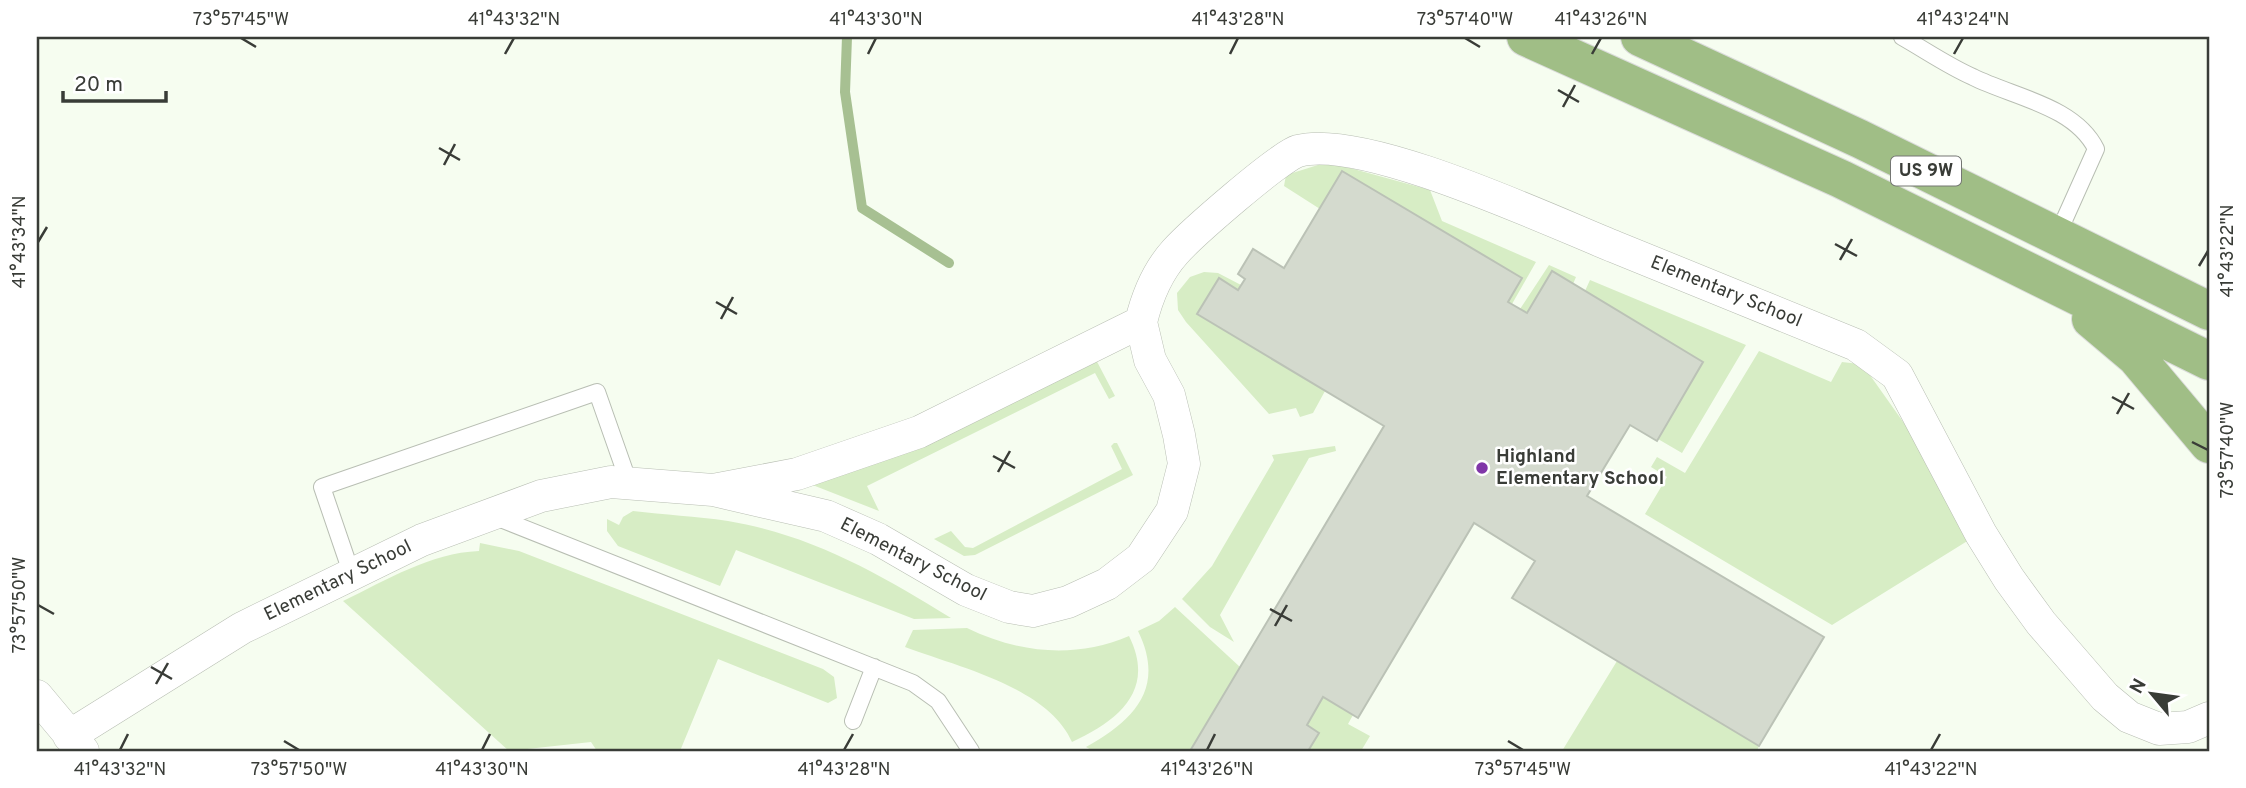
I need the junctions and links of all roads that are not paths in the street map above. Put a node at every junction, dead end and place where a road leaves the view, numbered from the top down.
1 (1526, 37) edge
2 (1640, 37) edge
3 (1902, 37) edge
4 (2057, 236) junction
5 (2018, 267) junction
6 (2209, 311) edge
7 (1141, 323) junction
8 (2209, 361) edge
9 (2209, 444) edge
10 (629, 483) junction
11 (713, 490) junction
12 (491, 515) junction
13 (352, 575) junction
14 (874, 667) junction
15 (37, 696) edge
16 (2209, 718) edge
17 (853, 721) dead end
18 (76, 744) edge
19 (971, 751) edge

1 - 5 highway, US 9W
2 - 4 highway, US 9W
3 - 4 lane
4 - 6 highway, US 9W
5 - 8 highway, US 9W
5 - 9 highway
7 - 11 street, Elementary School
7 - 11 street, Elementary School
7 - 16 street, Elementary School
10 - 11 street, Elementary School
10 - 12 street, Elementary School
10 - 13 lane
12 - 13 street, Elementary School
12 - 14 lane
13 - 18 street, Elementary School
14 - 17 lane
14 - 19 lane
15 - 18 street

